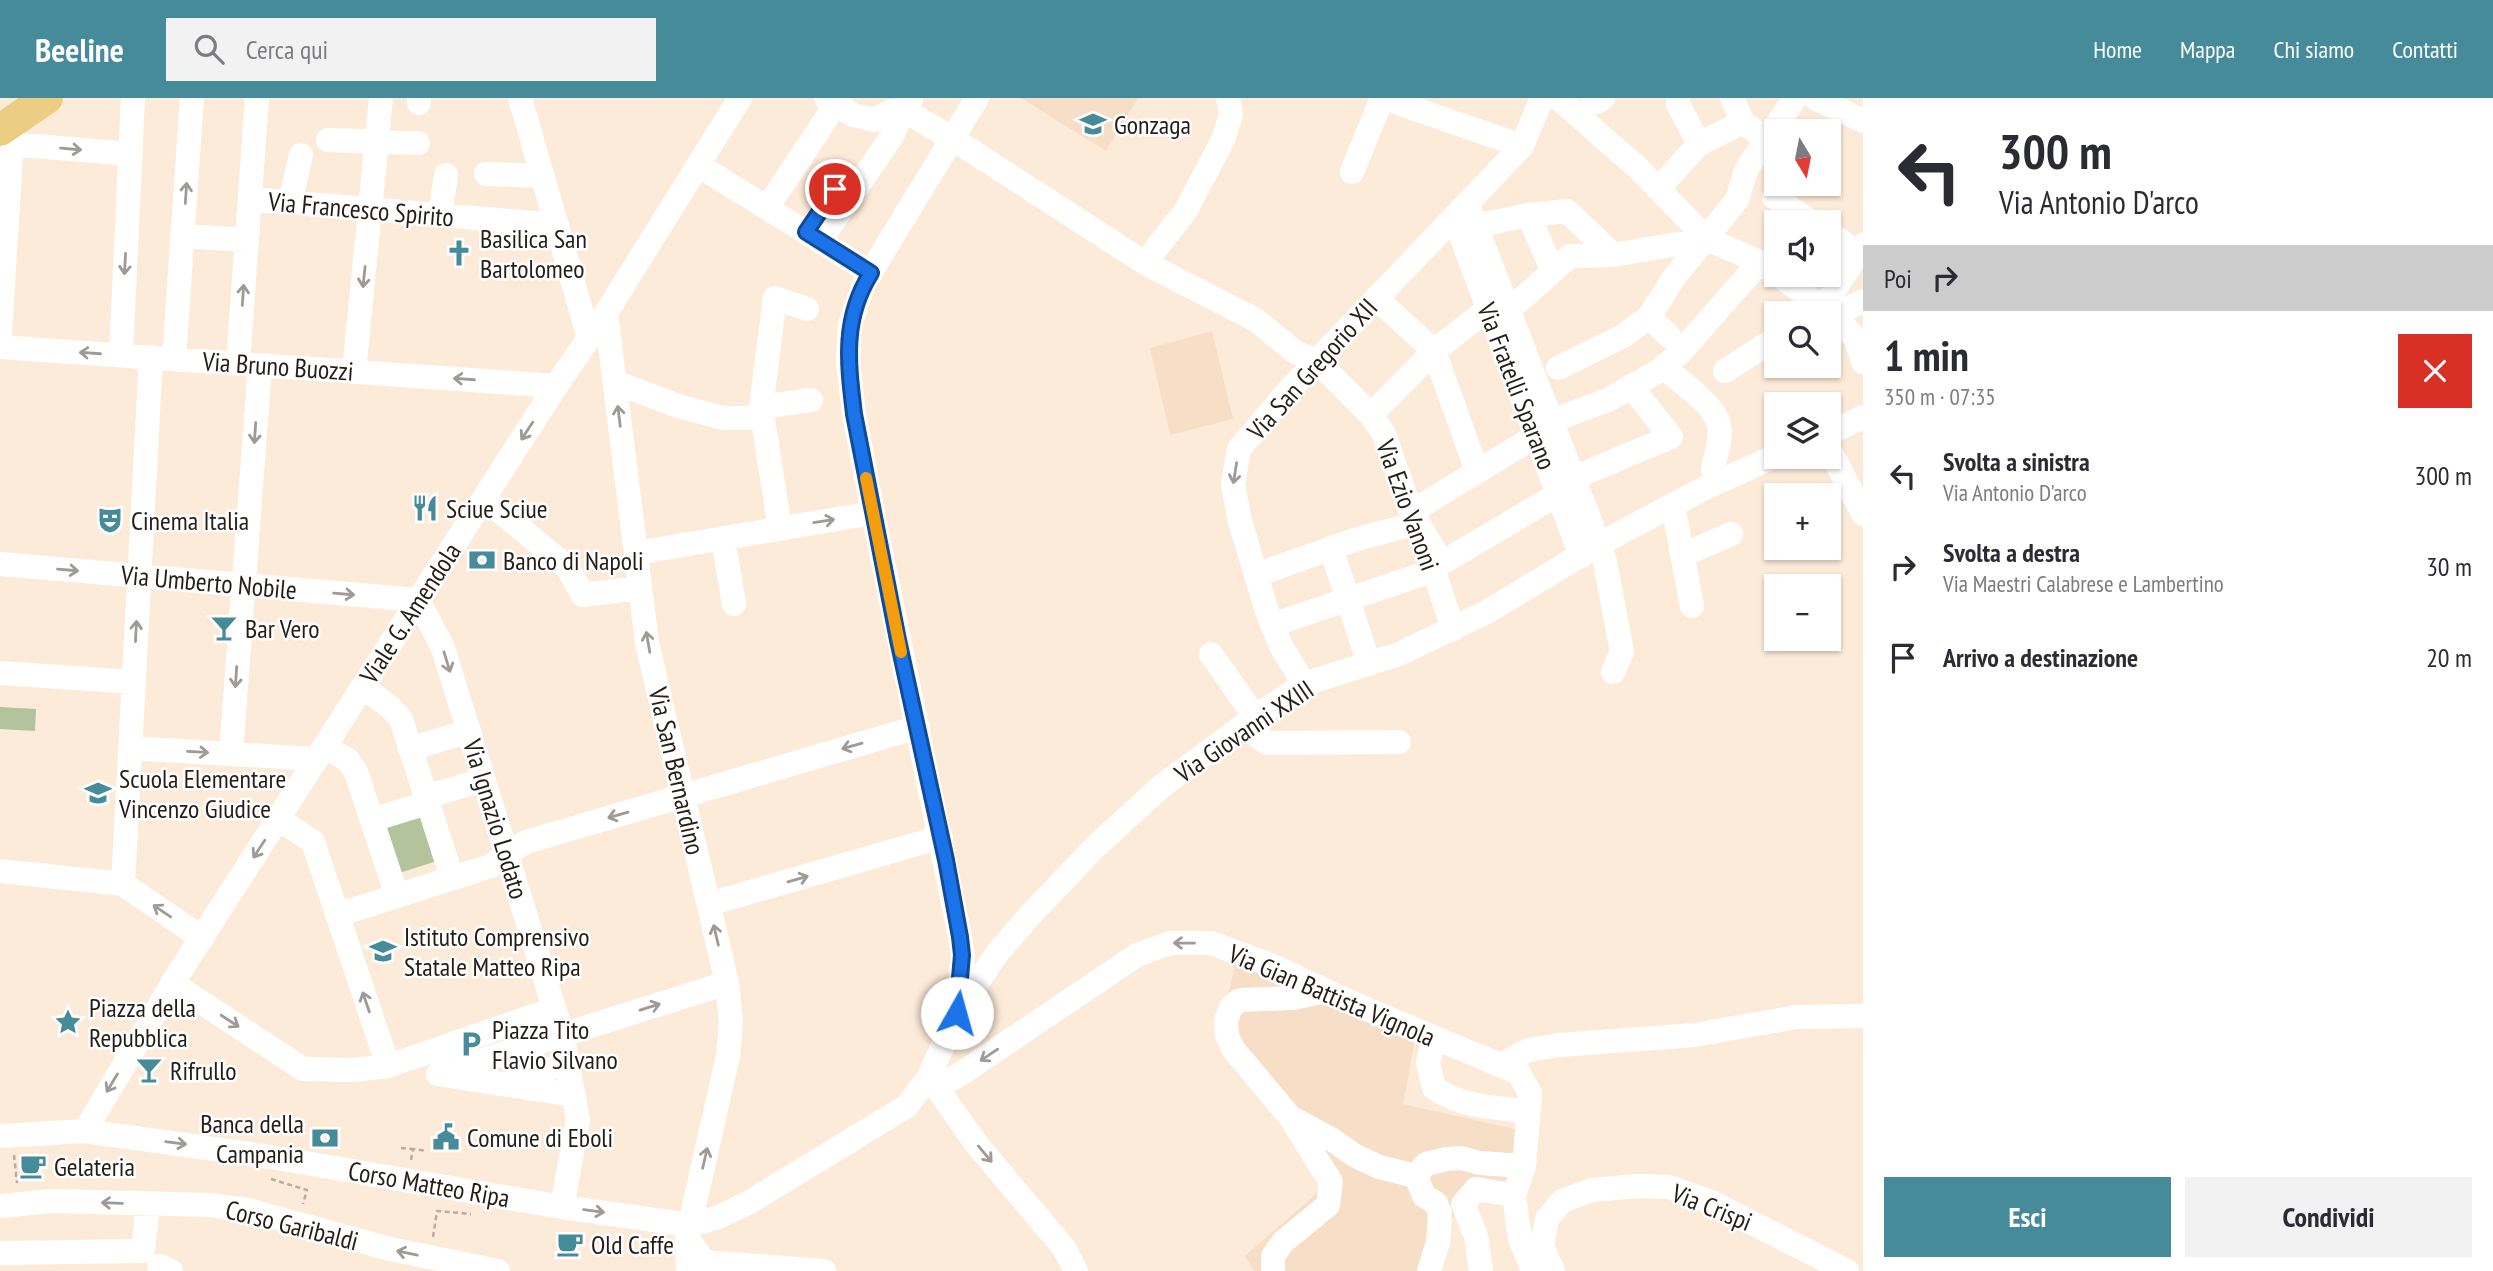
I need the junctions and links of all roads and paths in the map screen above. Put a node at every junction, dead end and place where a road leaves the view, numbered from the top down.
1 (47, 98) edge
2 (133, 98) edge
3 (192, 98) edge
4 (257, 98) edge
5 (381, 98) edge
6 (520, 98) edge
7 (740, 98) edge
8 (977, 98) edge
9 (1383, 98) edge
10 (1542, 98) edge
11 (1558, 98) edge
12 (1593, 98) edge
13 (1603, 98) edge
14 (1678, 98) edge
15 (1732, 98) edge
16 (1795, 98) edge
17 (1815, 98) edge
18 (834, 100) edge
19 (897, 105) edge
20 (1229, 106) edge
21 (1780, 119) edge
22 (1863, 121) edge
23 (1743, 122) junction
24 (5, 130) edge
25 (1764, 138) edge
26 (953, 139) junction
27 (328, 140) dead end
28 (1764, 141) edge
29 (377, 142) junction
30 (418, 143) dead end
31 (1699, 144) junction
32 (1522, 146) junction
33 (131, 154) junction
34 (301, 155) dead end
35 (698, 165) junction
36 (1353, 172) dead end
37 (486, 174) dead end
38 (446, 176) dead end
39 (542, 176) junction
40 (1658, 189) junction
41 (1774, 197) dead end
42 (250, 199) junction
43 (290, 202) junction
44 (767, 208) junction
45 (370, 209) junction
46 (1794, 210) edge
47 (440, 215) junction
48 (1465, 215) junction
49 (1528, 215) junction
50 (556, 225) junction
51 (183, 236) junction
52 (813, 236) junction
53 (1707, 239) junction
54 (1841, 239) edge
55 (247, 240) junction
56 (1861, 249) edge
57 (1613, 255) junction
58 (1759, 262) junction
59 (1144, 263) junction
60 (1553, 271) junction
61 (871, 273) junction
62 (1376, 298) junction
63 (1810, 301) edge
64 (1830, 301) edge
65 (1863, 301) edge
66 (1841, 307) edge
67 (807, 309) dead end
68 (1498, 310) junction
69 (606, 313) junction
70 (1649, 317) junction
71 (1841, 326) edge
72 (0, 334) edge
73 (1669, 336) dead end
74 (589, 338) junction
75 (1764, 346) edge
76 (0, 347) edge
77 (1434, 351) junction
78 (121, 355) junction
79 (162, 358) junction
80 (1317, 360) junction
81 (1863, 362) edge
82 (249, 364) junction
83 (1663, 367) junction
84 (1558, 368) dead end
85 (1725, 371) dead end
86 (354, 372) junction
87 (615, 382) junction
88 (556, 386) junction
89 (1631, 386) junction
90 (811, 400) dead end
91 (761, 407) junction
92 (1371, 415) junction
93 (1863, 417) edge
94 (1841, 427) edge
95 (1544, 429) junction
96 (1764, 462) edge
97 (1713, 469) dead end
98 (1839, 469) edge
99 (1477, 471) junction
100 (1566, 486) junction
101 (484, 498) junction
102 (1673, 505) junction
103 (873, 513) junction
104 (1863, 514) edge
105 (1415, 517) junction
106 (780, 528) junction
107 (1731, 534) dead end
108 (723, 538) junction
109 (1591, 542) junction
110 (1331, 548) junction
111 (636, 553) junction
112 (1682, 555) junction
113 (0, 564) edge
114 (1432, 571) junction
115 (1256, 575) junction
116 (139, 576) junction
117 (243, 585) junction
118 (640, 588) junction
119 (418, 600) junction
120 (1347, 600) junction
121 (734, 604) dead end
122 (1692, 606) dead end
123 (1272, 625) junction
124 (1453, 629) junction
125 (1211, 654) dead end
126 (1368, 664) junction
127 (1613, 672) dead end
128 (0, 673) edge
129 (134, 682) junction
130 (1304, 684) junction
131 (363, 687) junction
132 (1250, 722) junction
133 (918, 727) junction
134 (469, 731) junction
135 (1399, 742) dead end
136 (130, 748) junction
137 (410, 748) junction
138 (321, 753) junction
139 (231, 754) junction
140 (484, 780) junction
141 (683, 796) junction
142 (426, 800) junction
143 (279, 819) junction
144 (372, 820) junction
145 (941, 837) junction
146 (507, 853) junction
147 (0, 871) edge
148 (452, 878) junction
149 (123, 884) junction
150 (397, 896) junction
151 (709, 904) junction
152 (337, 915) junction
153 (954, 928) junction
154 (202, 938) junction
155 (993, 959) junction
156 (962, 972) junction
157 (173, 983) junction
158 (727, 983) junction
159 (1327, 991) junction
160 (554, 1009) junction
161 (957, 1013) junction
162 (1863, 1016) edge
163 (562, 1034) junction
164 (1434, 1038) junction
165 (567, 1063) junction
166 (1502, 1064) junction
167 (387, 1066) junction
168 (438, 1074) junction
169 (504, 1084) junction
170 (937, 1088) junction
171 (573, 1095) junction
172 (1528, 1111) junction
173 (1290, 1117) junction
174 (85, 1130) junction
175 (6, 1135) edge
176 (401, 1148) dead end
177 (413, 1149) dead end
178 (271, 1157) junction
179 (1524, 1166) junction
180 (1416, 1176) junction
181 (1514, 1195) junction
182 (148, 1204) junction
183 (10, 1205) edge
184 (562, 1207) junction
185 (474, 1214) dead end
186 (298, 1222) junction
187 (688, 1231) junction
188 (0, 1253) edge
189 (429, 1257) junction
190 (498, 1271) edge
191 (688, 1271) edge
192 (824, 1271) edge
193 (1076, 1271) edge
194 (1273, 1271) edge
195 (1429, 1271) edge
196 (1482, 1271) edge
197 (1533, 1271) edge
198 (1553, 1271) edge
199 (1847, 1271) edge

1 - 24 main road
2 - 33 street
51 -> 3 street
4 - 42 street
5 - 29 street
6 - 39 street
7 - 35 street, Viale G. Amendola
8 - 26 street
9 - 32 street
9 - 36 street
10 - 32 street, Via San Gregorio XII
11 - 40 street
12 - 13 street
14 - 31 street
15 - 23 street
16 - 21 street
17 - 22 street
18 - 19 street
18 - 44 street
19 - 26 street, Via Ezio Vanoni
19 - 52 street
20 - 59 street
23 - 25 street
23 - 31 street
24 -> 33 street
24 - 72 street
26 - 59 street, Via Ezio Vanoni
26 - 61 street
27 - 29 street
28 - 53 street
29 - 30 street
29 - 45 street
31 - 40 street
32 - 48 street, Via San Gregorio XII
33 -> 78 street
34 - 43 street
35 - 44 street
35 - 69 street, Viale G. Amendola
37 - 39 street
38 - 47 street
39 - 50 street
40 - 53 street
41 - 46 street
42 - 43 street, Via Francesco Spirito
42 - 55 street
43 - 45 street, Via Francesco Spirito
44 - 52 street
45 - 47 street, Via Francesco Spirito
45 -> 86 street
47 - 50 street, Via Francesco Spirito
48 - 49 street
48 - 62 street, Via San Gregorio XII
48 - 68 street, Via Fratelli Sparano
49 - 57 street
49 - 60 street
50 - 74 street
51 - 55 street
51 - 79 street
52 - 61 street
53 - 57 street
53 - 58 street
53 - 70 street
54 - 56 street
82 -> 55 street
56 - 64 street
57 - 60 street
58 - 63 street
58 - 83 street
59 - 80 street, Via Ezio Vanoni
60 - 68 street
61 - 103 street
62 - 77 street
62 - 80 street, Via San Gregorio XII
65 - 66 street
67 - 91 street
68 - 77 street
68 - 95 street, Via Fratelli Sparano
69 - 74 street, Viale G. Amendola
69 - 87 street, Via San Bernardino
70 - 73 street
70 - 84 street
71 - 81 street
74 - 88 street, Viale G. Amendola
75 - 85 street
78 -> 76 street, Via Bruno Buozzi
77 - 92 street
77 - 99 street
78 - 79 street, Via Bruno Buozzi
79 - 82 street, Via Bruno Buozzi
79 - 116 street
80 - 92 street, Via Ezio Vanoni
80 -> 115 street, Via San Gregorio XII
82 - 86 street, Via Bruno Buozzi
82 -> 117 street
83 - 89 street
83 - 97 street
88 -> 86 street, Via Bruno Buozzi
87 - 91 street
111 -> 87 street, Via San Bernardino
88 -> 101 street, Viale G. Amendola
89 - 95 street
89 - 100 street
90 - 91 street
91 - 106 street
92 - 105 street, Via Ezio Vanoni
93 - 94 street
95 - 99 street
95 - 100 street, Via Fratelli Sparano
96 - 102 street, Via Giovanni XXIII
98 - 104 street
99 - 105 street
100 - 105 street
100 - 109 street, Via Fratelli Sparano
101 - 118 street
101 - 119 street, Viale G. Amendola
102 - 109 street, Via Giovanni XXIII
102 - 112 street
106 -> 103 street
103 - 133 street
105 - 110 street
105 - 114 street, Via Ezio Vanoni
106 - 108 street
107 - 112 street
108 - 111 street
108 - 121 street
109 - 124 street, Via Giovanni XXIII
109 - 127 street, Via Fratelli Sparano
110 - 115 street
110 - 120 street
111 - 118 street, Via San Bernardino
112 - 122 street
113 -> 116 street, Via Umberto Nobile
114 - 120 street
114 - 124 street, Via Ezio Vanoni
115 - 123 street, Via San Gregorio XII
116 - 117 street, Via Umberto Nobile
129 -> 116 street
117 -> 119 street, Via Umberto Nobile
117 -> 139 street
141 -> 118 street, Via San Bernardino
119 - 131 street, Viale G. Amendola
119 -> 134 street, Via Ignazio Lodato
120 - 123 street
120 - 126 street
123 - 130 street, Via San Gregorio XII
124 - 126 street, Via Giovanni XXIII
125 - 132 street
126 - 130 street, Via Giovanni XXIII
128 - 129 street
129 - 136 street
130 - 132 street, Via Giovanni XXIII
131 - 137 street
131 - 138 street, Viale G. Amendola
132 - 135 street
132 - 155 street, Via Giovanni XXIII
133 -> 141 street
133 - 145 street
134 - 137 street
134 - 140 street, Via Ignazio Lodato
136 -> 139 street
136 - 149 street
137 - 142 street
138 - 139 street
138 - 143 street, Viale G. Amendola
138 - 144 street
140 - 142 street
140 - 146 street, Via Ignazio Lodato
141 -> 146 street
141 - 151 street, Via San Bernardino
142 - 144 street
142 - 148 street
143 - 152 street
143 -> 154 street, Viale G. Amendola
144 - 150 street
151 -> 145 street
145 - 153 street
146 - 148 street
146 - 160 street, Via Ignazio Lodato
147 - 149 street
148 - 150 street
154 -> 149 street
150 - 152 street
158 -> 151 street, Via San Bernardino
167 -> 152 street
153 - 155 street
153 - 156 street
154 - 157 street, Viale G. Amendola
155 - 156 street
155 - 161 street, Via Giovanni XXIII
156 - 161 street
157 -> 167 street
157 -> 174 street, Viale G. Amendola
163 -> 158 street
187 -> 158 street, Via San Bernardino
159 - 164 street, Via Gian Battista Vignola
159 -> 170 street, Via Gian Battista Vignola
159 - 173 street
160 - 163 street, Via Ignazio Lodato
160 - 167 street
161 - 170 street, Via Giovanni XXIII
162 - 166 street
163 - 165 street, Via Ignazio Lodato
163 - 168 street
164 - 166 street, Via Gian Battista Vignola
164 - 172 street
165 - 169 street
165 - 171 street, Via Ignazio Lodato
166 - 172 street
167 - 168 street
168 - 169 street
169 - 171 street
170 - 187 street, Via Gian Battista Vignola
170 -> 193 street
171 - 184 street, Via Ignazio Lodato
172 - 179 street
173 - 180 street
173 - 194 street
174 - 175 street
174 -> 178 street, Corso Matteo Ripa
175 - 183 path
176 - 177 path
178 - 184 street, Corso Matteo Ripa
178 - 186 path
179 - 180 street
179 - 181 street
180 - 195 street
181 - 196 street
181 - 197 street
182 -> 183 street, Corso Garibaldi
182 - 186 street, Corso Garibaldi
182 - 188 street
184 -> 187 street, Corso Matteo Ripa
185 - 189 path
189 -> 186 street, Corso Garibaldi
187 - 191 street, Via San Bernardino
187 - 192 street
189 - 190 street, Corso Garibaldi
198 - 199 street, Via Crispi

